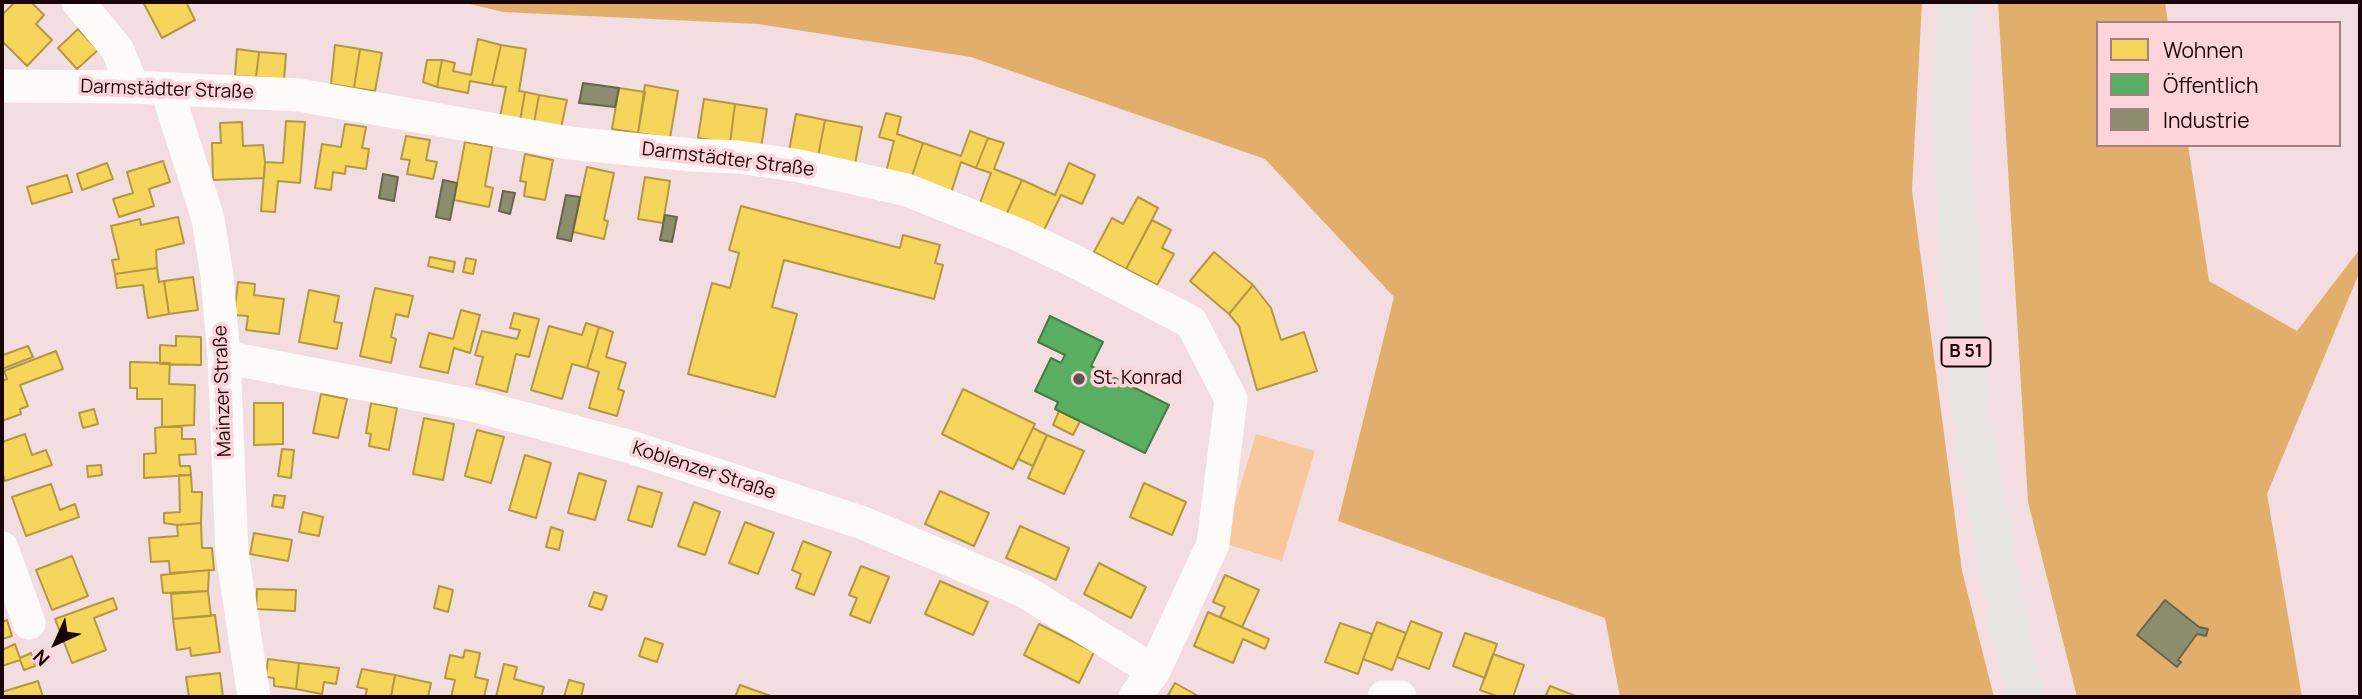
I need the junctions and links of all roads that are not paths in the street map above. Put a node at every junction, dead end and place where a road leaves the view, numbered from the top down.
1 (78, 2) edge
2 (1957, 2) edge
3 (2, 86) edge
4 (133, 87) junction
5 (167, 90) junction
6 (224, 357) junction
7 (2, 548) edge
8 (29, 623) dead end
9 (1144, 684) edge
10 (254, 697) edge
11 (1384, 697) edge
12 (1399, 697) edge
13 (2027, 697) edge

1 - 4 street
2 - 13 main road, B 51
3 - 4 street, Darmstädter Straße
4 - 5 street, Darmstädter Straße
5 - 6 street, Mainzer Straße
5 - 9 street, Darmstädter Straße
6 - 9 street, Koblenzer Straße
6 - 10 street, Mainzer Straße
7 - 8 street
11 - 12 street

